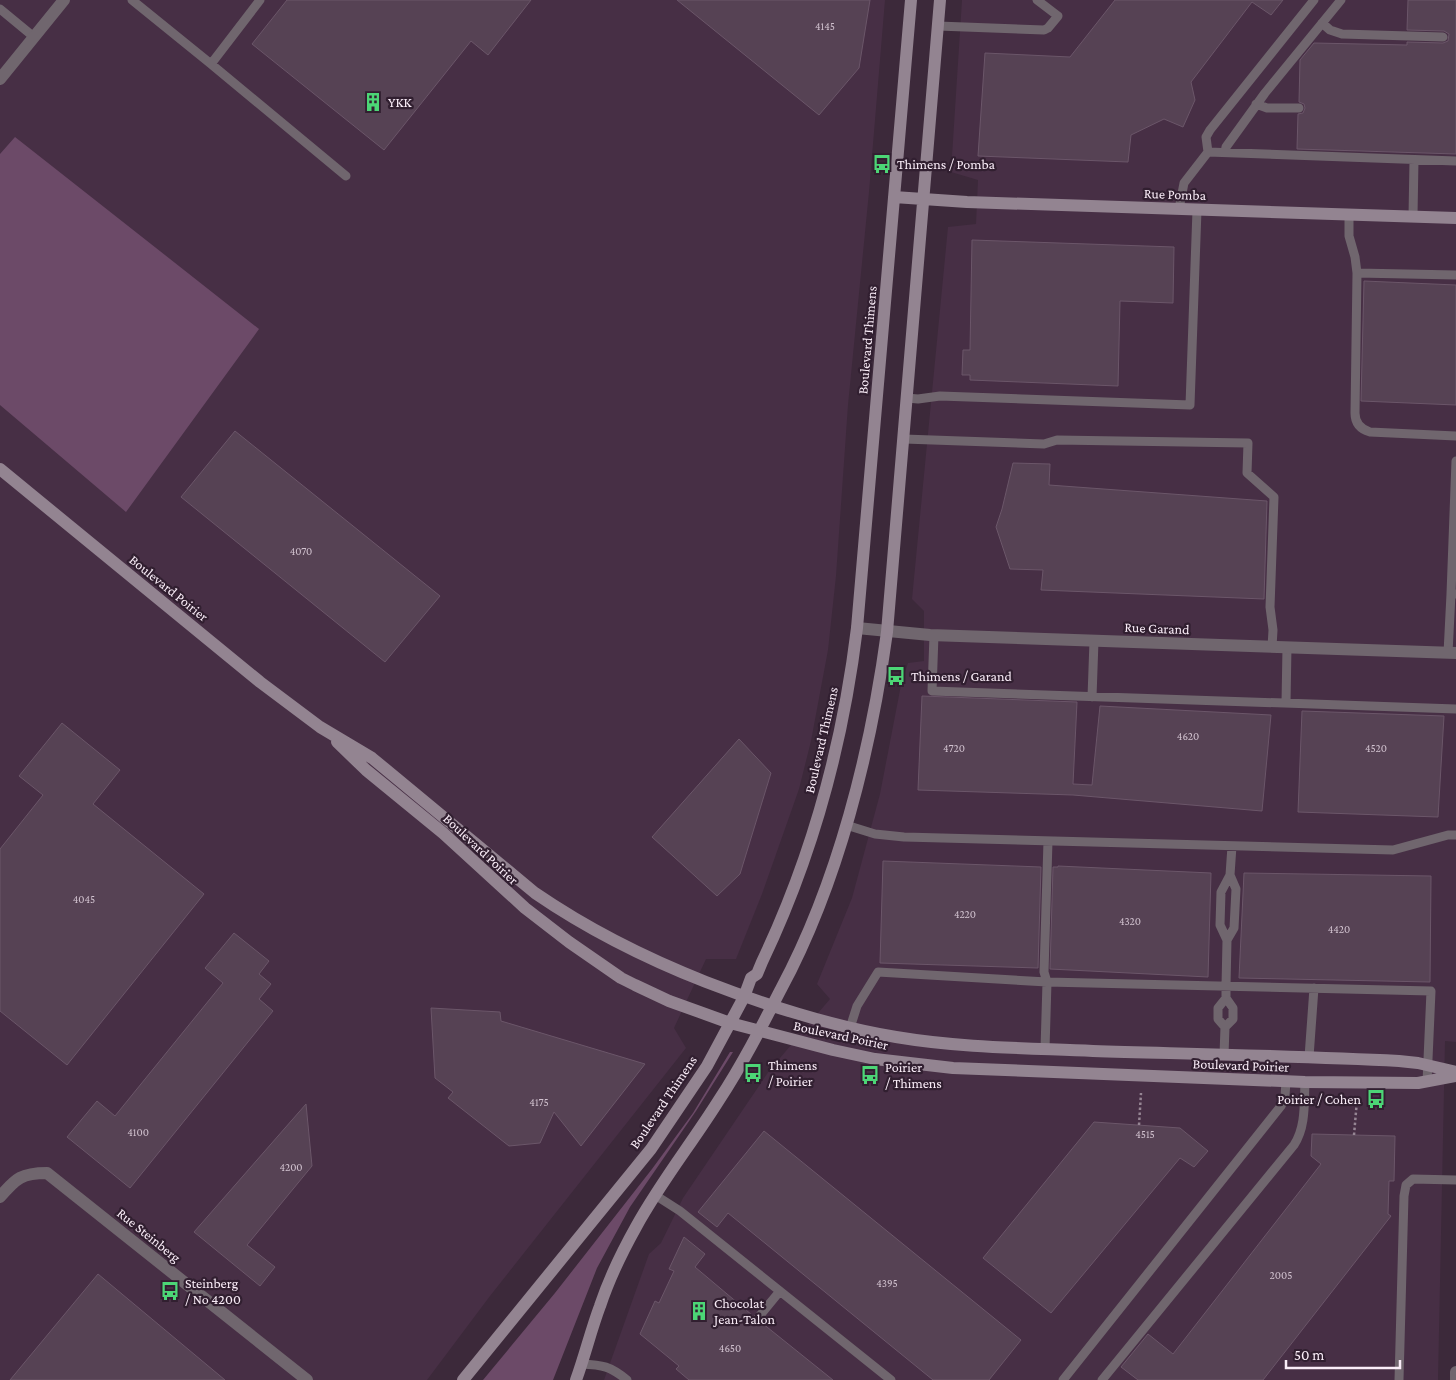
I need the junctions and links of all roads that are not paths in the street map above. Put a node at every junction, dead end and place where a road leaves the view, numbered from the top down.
1 (64, 0) edge
2 (132, 0) edge
3 (260, 0) edge
4 (911, 0) edge
5 (940, 0) edge
6 (1037, 0) edge
7 (1314, 0) edge
8 (1341, 0) edge
9 (0, 9) edge
10 (1322, 23) junction
11 (938, 26) junction
12 (34, 37) junction
13 (1443, 37) dead end
14 (211, 64) junction
15 (0, 79) edge
16 (1256, 104) junction
17 (1298, 108) dead end
18 (1208, 152) junction
19 (1225, 153) junction
20 (1414, 160) junction
21 (1456, 161) edge
22 (346, 176) dead end
23 (894, 198) junction
24 (924, 200) junction
25 (1179, 210) junction
26 (1197, 210) junction
27 (1350, 215) junction
28 (1413, 216) junction
29 (1456, 218) edge
30 (1357, 273) junction
31 (1456, 275) edge
32 (907, 398) junction
33 (1456, 436) edge
34 (904, 439) junction
35 (1456, 461) edge
36 (0, 469) edge
37 (1454, 594) edge
38 (857, 628) junction
39 (887, 632) junction
40 (934, 635) junction
41 (1094, 641) junction
42 (1272, 647) junction
43 (1287, 647) junction
44 (1452, 653) edge
45 (1092, 696) junction
46 (1286, 704) junction
47 (1456, 709) edge
48 (320, 727) junction
49 (846, 825) junction
50 (1456, 835) edge
51 (1048, 841) junction
52 (1232, 846) junction
53 (1230, 875) junction
54 (1227, 940) junction
55 (1046, 982) junction
56 (1226, 986) junction
57 (1314, 988) junction
58 (744, 997) junction
59 (1226, 998) junction
60 (772, 1006) junction
61 (730, 1023) junction
62 (1224, 1027) junction
63 (850, 1028) junction
64 (758, 1031) junction
65 (1045, 1049) junction
66 (1224, 1055) junction
67 (1309, 1057) junction
68 (1428, 1065) junction
69 (1456, 1072) edge
70 (1456, 1076) edge
71 (1286, 1081) junction
72 (1306, 1082) junction
73 (1427, 1082) junction
74 (1456, 1180) edge
75 (655, 1195) junction
76 (0, 1197) edge
77 (780, 1292) junction
78 (757, 1318) dead end
79 (581, 1364) junction
80 (1456, 1372) edge
81 (308, 1380) edge
82 (463, 1380) edge
83 (576, 1380) edge
84 (627, 1380) edge
85 (891, 1380) edge
86 (1063, 1380) edge
87 (1102, 1380) edge
88 (1398, 1380) edge
89 (1456, 1380) edge

1 - 12 street
2 - 14 lane
3 - 14 lane
4 - 23 street, Boulevard Thimens
5 - 11 street
6 - 11 lane
7 - 18 lane
8 - 10 lane
9 - 12 lane
10 - 13 lane
10 - 16 lane
11 - 24 street
12 - 15 street
14 - 22 lane
16 - 17 lane
16 - 19 lane
18 - 19 lane
18 - 25 lane
19 - 20 lane
20 - 21 lane
20 - 28 lane
23 - 24 street, Rue Pomba
23 - 38 street, Boulevard Thimens
24 - 25 street, Rue Pomba
24 - 32 street
25 - 26 street, Rue Pomba
26 - 27 street, Rue Pomba
26 - 32 lane
27 - 28 street, Rue Pomba
27 - 30 lane
28 - 29 street, Rue Pomba
30 - 31 lane
30 - 33 lane
32 - 34 street
34 - 39 street
34 - 42 lane
35 - 37 lane
36 - 48 street, Boulevard Poirier
37 - 44 lane
38 - 39 street, Rue Garand
38 - 58 street, Boulevard Thimens
39 - 40 street, Rue Garand
39 - 49 street
40 - 41 street, Rue Garand
40 - 45 lane
41 - 42 street, Rue Garand
41 - 45 lane
42 - 43 street, Rue Garand
43 - 44 street, Rue Garand
43 - 46 lane
45 - 46 lane
46 - 47 lane
48 - 58 street, Boulevard Poirier
48 - 61 street, Boulevard Poirier
49 - 51 lane
49 - 60 street
50 - 52 lane
51 - 52 lane
51 - 55 lane
52 - 53 lane
53 - 54 lane
53 - 54 lane
54 - 56 lane
55 - 56 lane
55 - 63 lane
55 - 65 lane
56 - 57 lane
56 - 59 lane
57 - 67 lane
57 - 68 lane
58 - 60 street, Boulevard Poirier
58 - 61 street, Boulevard Thimens
59 - 62 lane
59 - 62 lane
60 - 63 street, Boulevard Poirier
60 - 64 street
61 - 64 street, Boulevard Poirier
61 - 82 street, Boulevard Thimens
62 - 66 lane
63 - 65 street, Boulevard Poirier
64 - 71 street, Boulevard Poirier
64 - 75 street
65 - 66 street, Boulevard Poirier
66 - 67 street, Boulevard Poirier
67 - 68 street, Boulevard Poirier
68 - 69 street, Boulevard Poirier
68 - 73 lane
70 - 73 street, Boulevard Poirier
71 - 72 street, Boulevard Poirier
71 - 86 lane
72 - 73 street, Boulevard Poirier
72 - 87 lane
74 - 88 lane
75 - 77 lane
75 - 79 street
76 - 81 street, Rue Steinberg
77 - 78 lane
77 - 85 lane
79 - 83 street
79 - 84 lane
80 - 89 street

